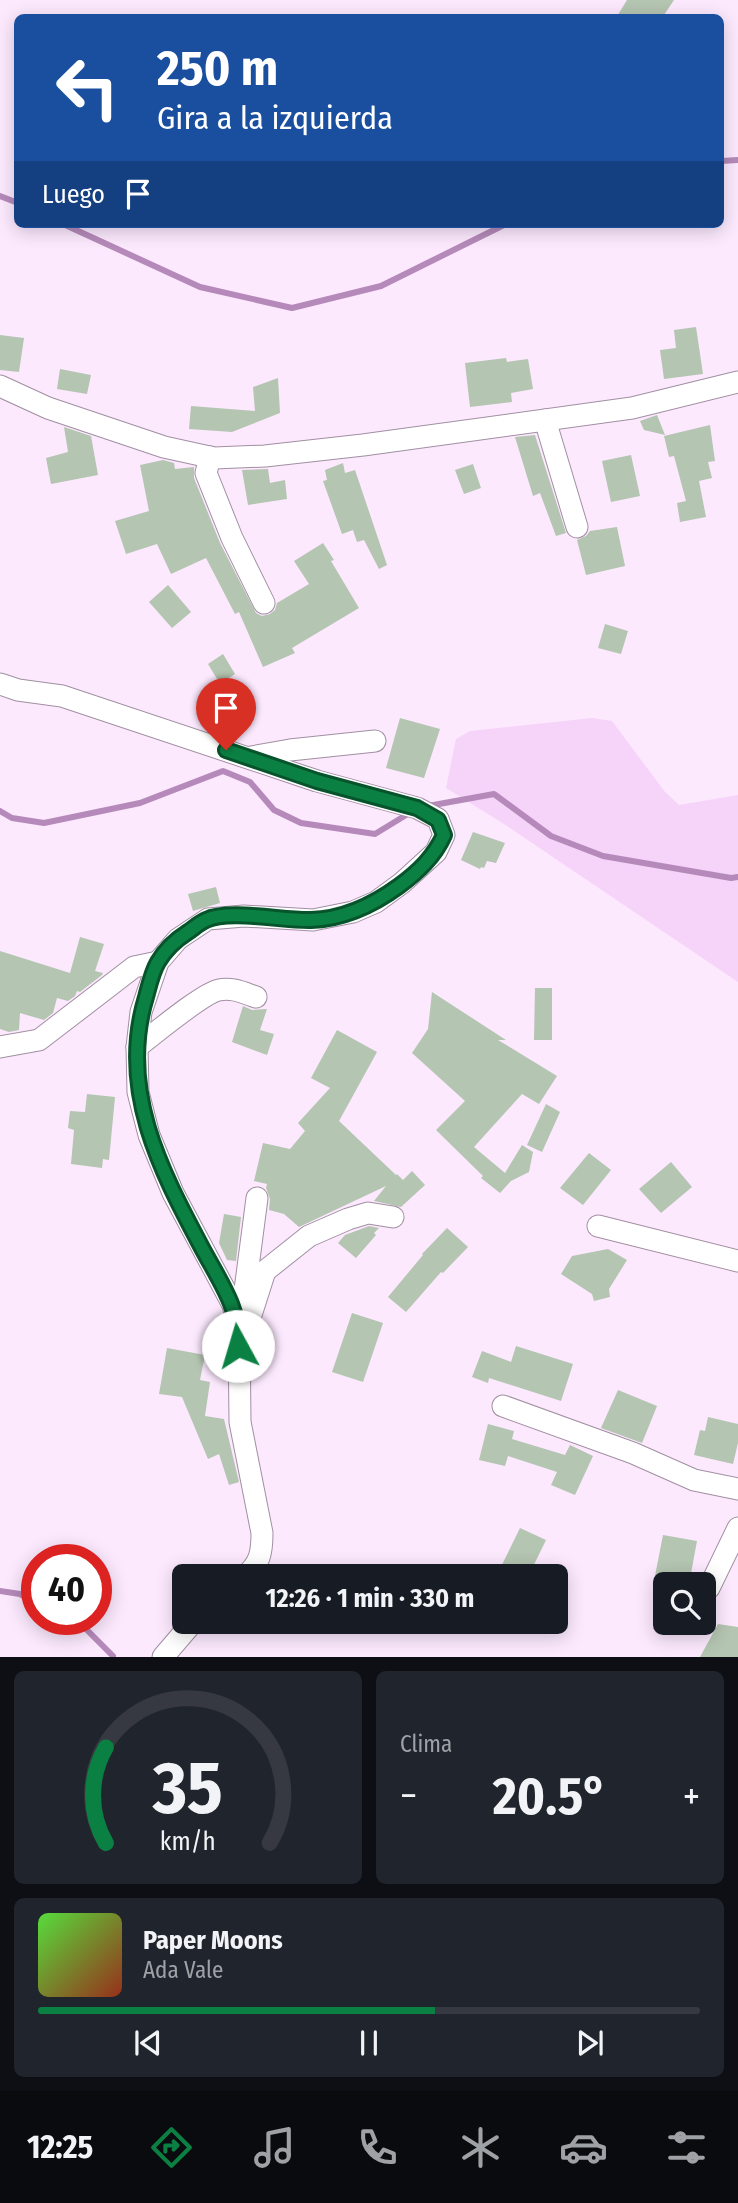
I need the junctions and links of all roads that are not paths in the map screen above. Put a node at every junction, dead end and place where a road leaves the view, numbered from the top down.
1 (738, 382) edge
2 (0, 386) edge
3 (545, 420) junction
4 (211, 457) junction
5 (577, 527) dead end
6 (264, 603) dead end
7 (0, 684) edge
8 (376, 741) dead end
9 (248, 758) junction
10 (158, 962) junction
11 (256, 998) dead end
12 (0, 1047) edge
13 (136, 1047) junction
14 (257, 1198) dead end
15 (393, 1217) dead end
16 (598, 1226) dead end
17 (738, 1261) edge
18 (239, 1329) junction
19 (503, 1406) dead end
20 (737, 1490) edge
21 (738, 1528) edge
22 (256, 1564) edge
23 (716, 1574) edge
24 (183, 1634) edge
25 (163, 1657) edge

1 - 3 street
2 - 4 street
3 - 4 street
3 - 5 street
4 - 6 street
7 - 9 street
8 - 9 street
9 - 10 street
10 - 12 street
10 - 13 street
11 - 13 street
13 - 18 street
14 - 18 street
15 - 18 street
16 - 17 street
18 - 22 street
19 - 20 street
21 - 23 street
24 - 25 street

